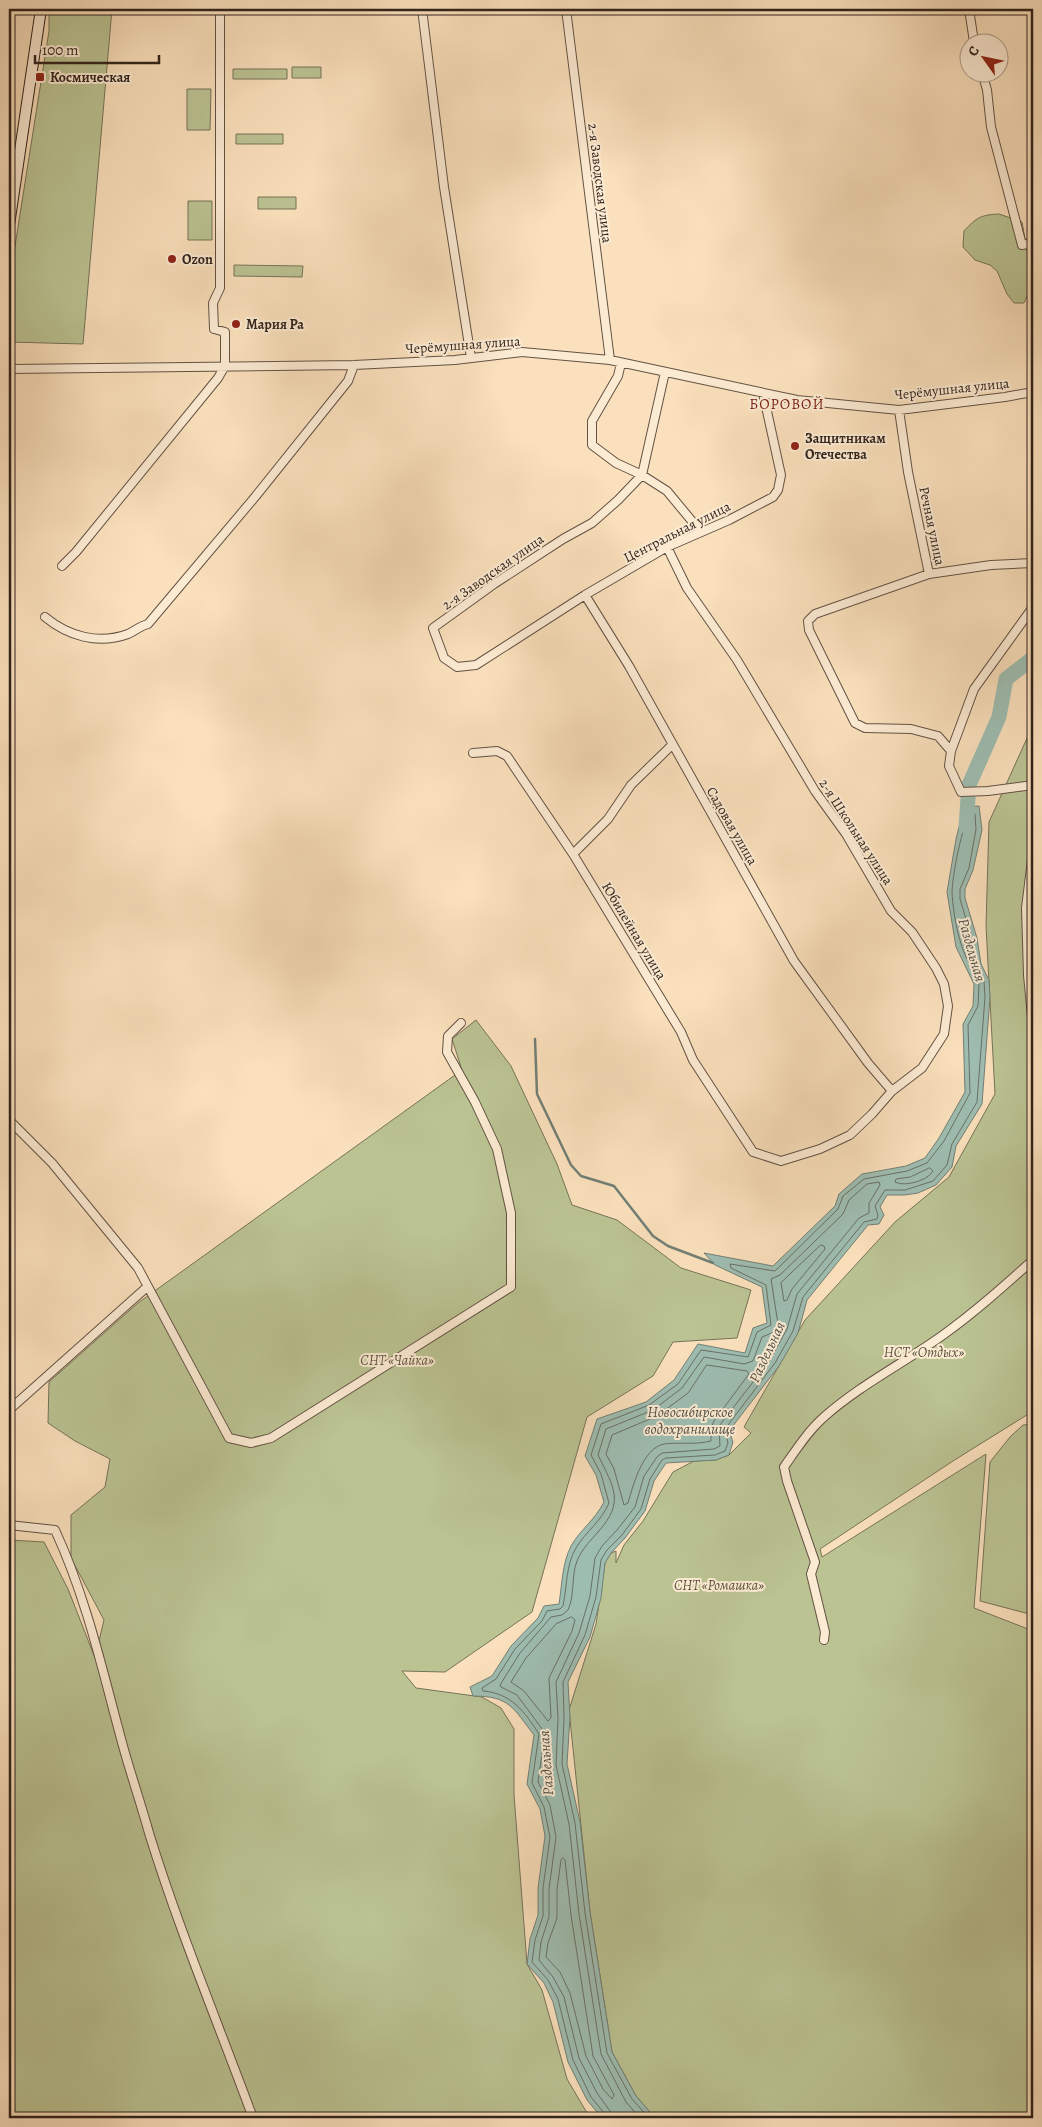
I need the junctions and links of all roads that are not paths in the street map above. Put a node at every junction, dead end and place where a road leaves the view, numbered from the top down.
1 (41, 9) edge
2 (220, 9) edge
3 (422, 9) edge
4 (566, 9) edge
5 (969, 9) edge
6 (972, 32) edge
7 (985, 82) edge
8 (9, 225) edge
9 (1033, 243) edge
10 (471, 358) junction
11 (610, 360) junction
12 (621, 363) junction
13 (354, 364) junction
14 (225, 366) junction
15 (9, 369) edge
16 (665, 372) junction
17 (1033, 392) edge
18 (763, 393) junction
19 (899, 410) junction
20 (642, 475) junction
21 (701, 532) junction
22 (667, 547) junction
23 (1033, 563) edge
24 (62, 566) dead end
25 (929, 574) junction
26 (585, 595) junction
27 (1033, 607) edge
28 (45, 616) dead end
29 (476, 665) joint
30 (672, 745) junction
31 (951, 751) junction
32 (473, 753) dead end
33 (1033, 785) edge
34 (1033, 852) edge
35 (573, 854) junction
36 (460, 1023) dead end
37 (1033, 1027) edge
38 (892, 1091) junction
39 (9, 1120) edge
40 (753, 1152) joint
41 (1033, 1260) edge
42 (147, 1287) junction
43 (9, 1410) edge
44 (9, 1525) edge
45 (824, 1640) dead end
46 (253, 2118) edge

1 - 8 street
2 - 14 street
3 - 10 street
4 - 11 street, 2-я Заводская улица
5 - 6 street
7 - 9 street
10 - 11 street, Черёмушная улица
10 - 13 street, Черёмушная улица
11 - 12 street, Черёмушная улица
12 - 16 street, Черёмушная улица
12 - 20 street
13 - 14 street, Черёмушная улица
13 - 28 street
14 - 15 street, Черёмушная улица
14 - 24 street
16 - 18 street, Черёмушная улица
16 - 20 street
17 - 19 street, Черёмушная улица
18 - 19 street, Черёмушная улица
18 - 21 street, Центральная улица
19 - 25 street, Речная улица
20 - 21 street
20 - 29 street, 2-я Заводская улица
21 - 22 street, Центральная улица
22 - 26 street, Центральная улица
22 - 38 street, 2-я Школьная улица
23 - 25 street, Речная улица
25 - 31 street
26 - 29 street, Центральная улица
26 - 30 street, Садовая улица
27 - 31 street
30 - 35 street
30 - 38 street, Садовая улица
31 - 33 street
32 - 35 street, Юбилейная улица
34 - 37 street
35 - 40 street, Юбилейная улица
36 - 42 street
38 - 40 street, 2-я Школьная улица
39 - 42 street
41 - 45 street
42 - 43 street
44 - 46 street

